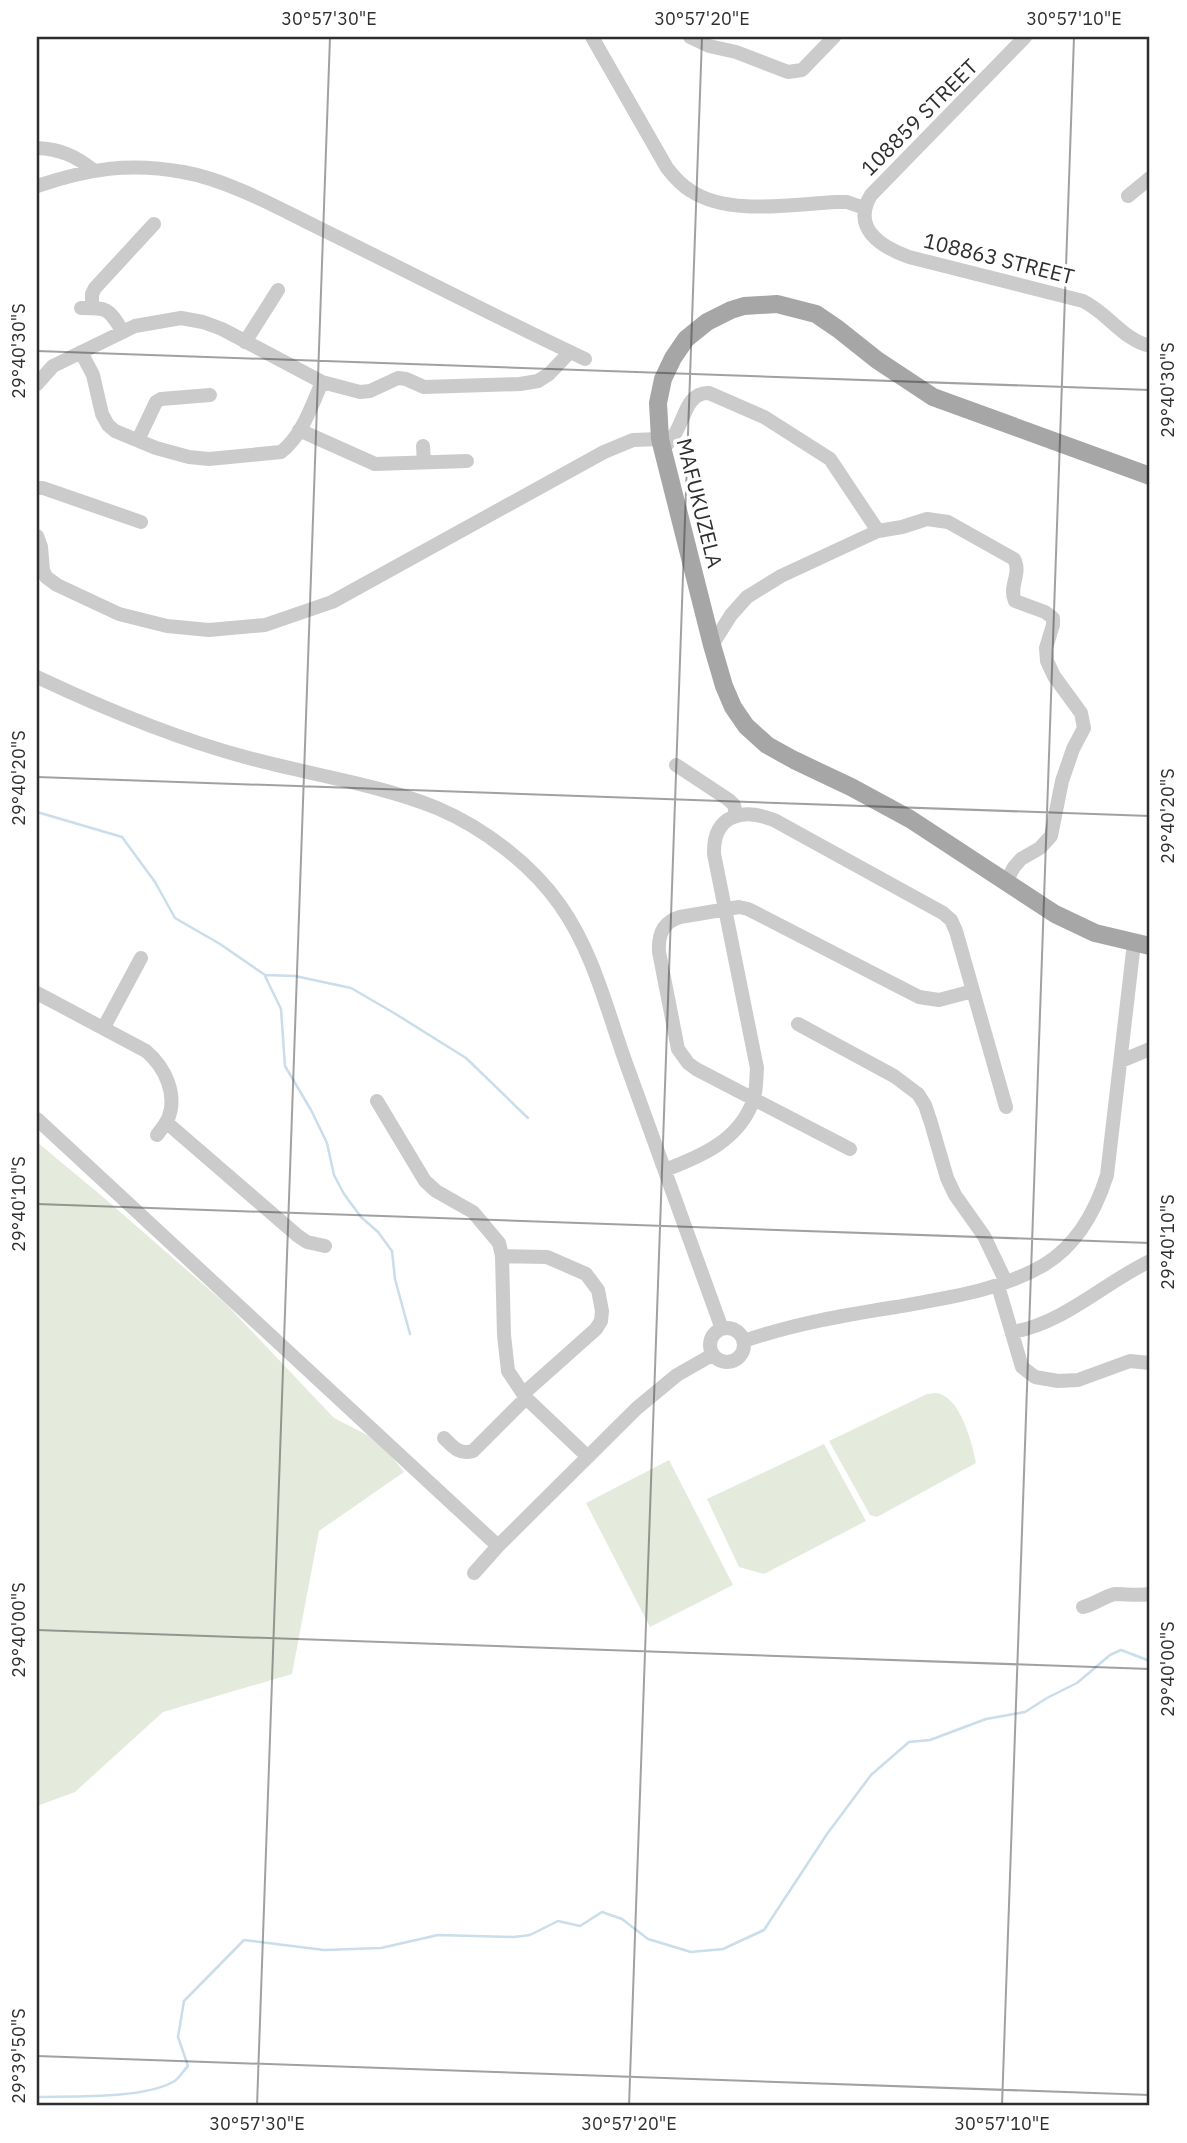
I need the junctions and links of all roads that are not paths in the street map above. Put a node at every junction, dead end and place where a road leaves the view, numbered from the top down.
1 (592, 37) edge
2 (690, 37) edge
3 (834, 37) edge
4 (1025, 37) edge
5 (37, 148) edge
6 (93, 170) junction
7 (1150, 178) edge
8 (37, 186) edge
9 (1128, 196) dead end
10 (868, 202) junction
11 (153, 224) dead end
12 (278, 290) dead end
13 (122, 332) junction
14 (245, 342) junction
15 (1150, 346) edge
16 (81, 352) junction
17 (570, 352) junction
18 (584, 359) dead end
19 (322, 382) junction
20 (37, 384) edge
21 (210, 395) dead end
22 (299, 430) junction
23 (138, 440) junction
24 (661, 444) junction
25 (423, 446) dead end
26 (467, 461) dead end
27 (424, 462) junction
28 (1150, 476) edge
29 (37, 488) edge
30 (141, 522) dead end
31 (878, 531) junction
32 (37, 536) edge
33 (712, 645) junction
34 (37, 677) edge
35 (676, 765) dead end
36 (736, 815) junction
37 (1006, 882) junction
38 (726, 909) junction
39 (1142, 945) edge
40 (141, 958) dead end
41 (973, 991) junction
42 (37, 993) edge
43 (798, 1024) dead end
44 (104, 1027) junction
45 (1150, 1049) edge
46 (1121, 1061) junction
47 (754, 1099) junction
48 (377, 1101) dead end
49 (1006, 1107) dead end
50 (37, 1119) edge
51 (166, 1122) junction
52 (157, 1135) dead end
53 (850, 1149) dead end
54 (666, 1170) junction
55 (325, 1246) dead end
56 (502, 1256) junction
57 (1150, 1261) edge
58 (1002, 1284) junction
59 (722, 1329) junction
60 (1013, 1332) junction
61 (744, 1341) junction
62 (712, 1355) junction
63 (1150, 1363) edge
64 (525, 1396) junction
65 (444, 1438) dead end
66 (588, 1457) junction
67 (498, 1546) junction
68 (474, 1573) dead end
69 (1150, 1594) edge
70 (1083, 1607) dead end

1 - 10 street, 108859 STREET
2 - 3 street
4 - 10 street, 108859 STREET
5 - 6 street
6 - 8 street
6 - 17 street
7 - 9 street
10 - 15 street, 108863 STREET
11 - 13 street
12 - 14 street
13 - 14 street
13 - 16 street
14 - 19 street
16 - 20 street
16 - 23 street
17 - 18 street
17 - 19 street
19 - 22 street
21 - 23 street
22 - 23 street
22 - 27 street
24 - 28 main road, MAFUKUZELA
24 - 31 street
24 - 32 street
24 - 33 main road, MAFUKUZELA
25 - 27 street
26 - 27 street
29 - 30 street
31 - 33 street
31 - 37 street
33 - 37 main road, MAFUKUZELA
34 - 54 street
35 - 36 street
36 - 38 street
36 - 41 street
37 - 39 main road, MAFUKUZELA
38 - 41 street
38 - 47 street
38 - 47 street
39 - 46 street
40 - 44 street
41 - 49 street
42 - 44 street
43 - 58 street
44 - 51 street
45 - 46 street
46 - 58 street
47 - 53 street
47 - 54 street
48 - 56 street
50 - 67 street
51 - 52 street
51 - 55 street
54 - 59 street
56 - 64 street
56 - 64 street
57 - 60 street
58 - 60 street
58 - 61 street
59 - 61 street
59 - 62 street
60 - 63 street
61 - 62 street
62 - 66 street
64 - 65 street
64 - 66 street
66 - 67 street
67 - 68 street
69 - 70 street

